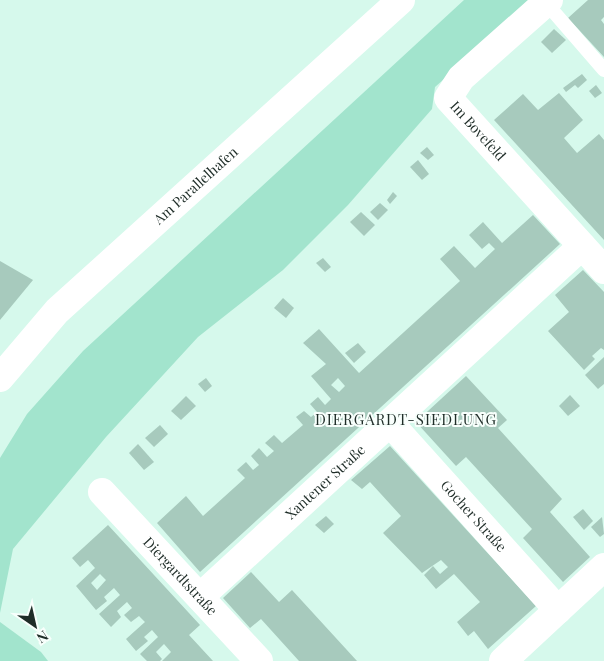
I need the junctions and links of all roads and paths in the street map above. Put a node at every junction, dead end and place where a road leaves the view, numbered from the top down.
1 (401, 0) edge
2 (547, 1) edge
3 (604, 70) edge
4 (582, 246) junction
5 (604, 270) edge
6 (0, 378) edge
7 (390, 423) junction
8 (102, 492) dead end
9 (604, 567) edge
10 (200, 597) junction
11 (558, 610) junction
12 (259, 661) edge
13 (503, 661) edge

1 - 6 street, Am Parallelhafen
2 - 3 lane
2 - 4 street, Im Bovefeld
4 - 5 street, Im Bovefeld
4 - 7 street, Xantener Straße
7 - 10 street, Xantener Straße
7 - 11 street, Gocher Straße
8 - 10 street, Diergardtstraße
9 - 11 street
10 - 12 street, Diergardtstraße
11 - 13 street

